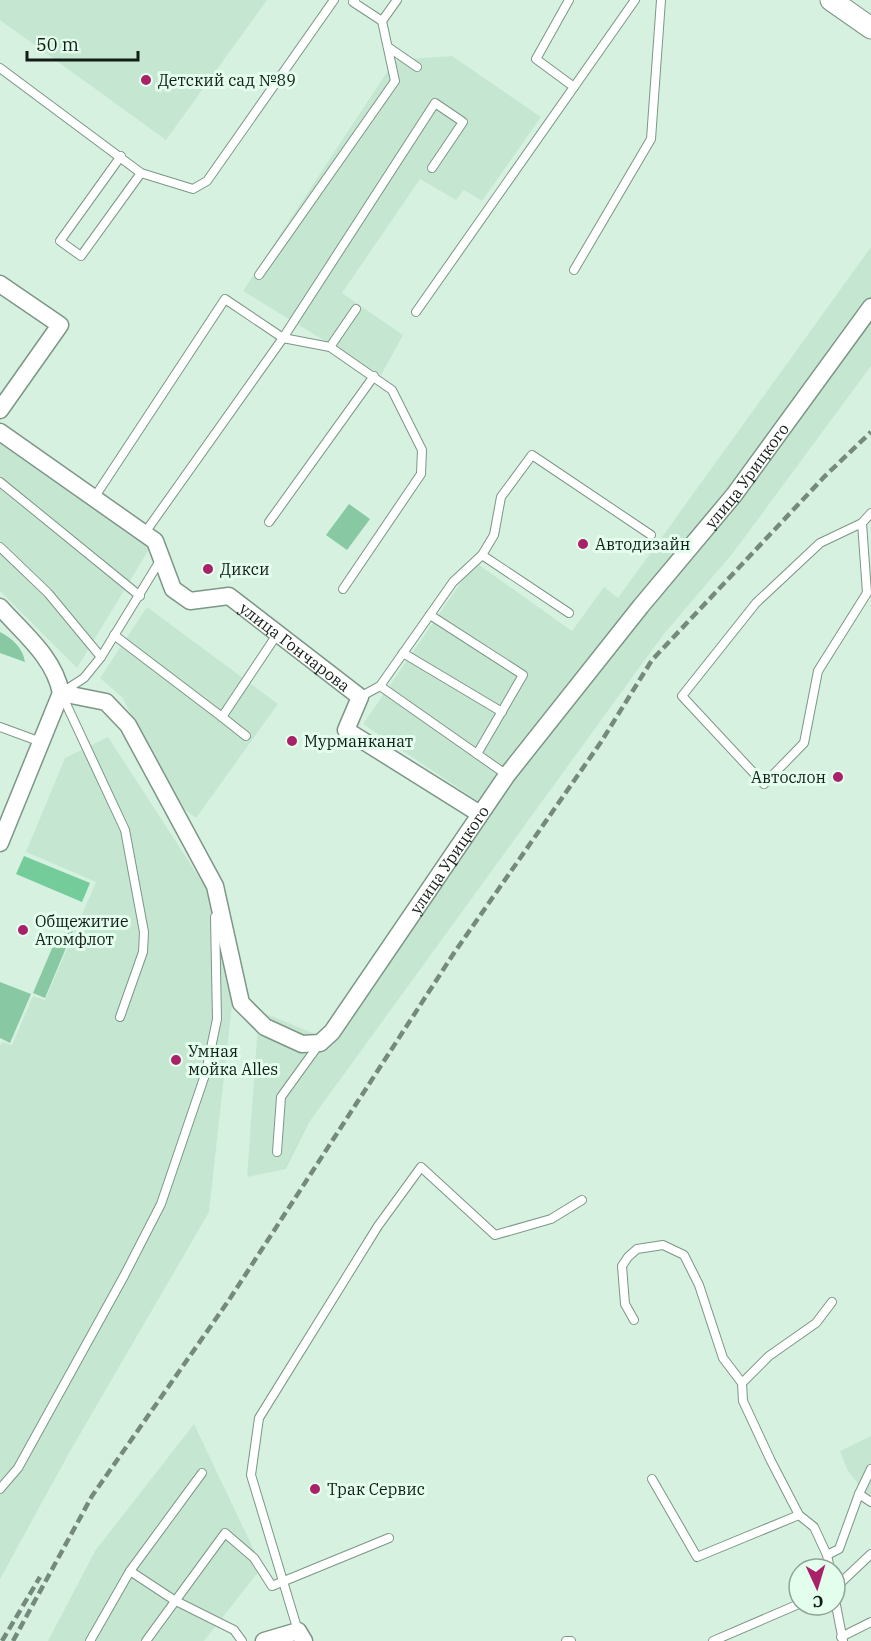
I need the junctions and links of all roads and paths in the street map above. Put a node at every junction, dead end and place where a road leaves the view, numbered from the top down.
1 (334, 0) edge
2 (397, 0) edge
3 (569, 0) edge
4 (635, 0) edge
5 (660, 0) edge
6 (351, 1) edge
7 (833, 1) edge
8 (382, 21) junction
9 (871, 28) edge
10 (388, 47) junction
11 (417, 67) dead end
12 (0, 68) edge
13 (574, 87) junction
14 (121, 156) junction
15 (432, 168) dead end
16 (141, 173) junction
17 (574, 270) dead end
18 (259, 275) dead end
19 (0, 284) edge
20 (871, 307) edge
21 (356, 309) dead end
22 (416, 312) dead end
23 (283, 338) junction
24 (330, 346) junction
25 (374, 376) junction
26 (0, 410) edge
27 (0, 432) edge
28 (0, 482) edge
29 (93, 498) junction
30 (871, 513) edge
31 (269, 522) dead end
32 (862, 524) junction
33 (144, 534) junction
34 (651, 535) dead end
35 (0, 547) edge
36 (162, 555) junction
37 (483, 555) junction
38 (343, 589) dead end
39 (140, 596) junction
40 (0, 607) edge
41 (569, 613) dead end
42 (430, 615) junction
43 (278, 633) junction
44 (114, 635) junction
45 (403, 653) junction
46 (101, 657) junction
47 (380, 686) junction
48 (62, 693) junction
49 (360, 697) junction
50 (502, 712) junction
51 (222, 717) junction
52 (0, 727) edge
53 (246, 736) dead end
54 (41, 742) junction
55 (477, 754) junction
56 (507, 774) junction
57 (480, 814) junction
58 (5, 818) edge
59 (0, 843) edge
60 (215, 886) junction
61 (120, 1017) dead end
62 (320, 1043) junction
63 (277, 1152) dead end
64 (582, 1200) dead end
65 (832, 1302) dead end
66 (634, 1320) dead end
67 (742, 1383) junction
68 (871, 1469) edge
69 (202, 1473) dead end
70 (652, 1479) dead end
71 (0, 1489) edge
72 (859, 1494) junction
73 (871, 1502) edge
74 (799, 1515) junction
75 (389, 1538) dead end
76 (871, 1554) edge
77 (827, 1555) joint
78 (130, 1571) junction
79 (847, 1577) edge
80 (284, 1583) junction
81 (174, 1600) junction
82 (787, 1609) edge
83 (838, 1617) edge
84 (871, 1622) edge
85 (301, 1636) edge
86 (842, 1639) edge
87 (90, 1641) edge
88 (146, 1641) edge
89 (242, 1641) edge
90 (264, 1641) edge
91 (713, 1641) edge

1 - 16 lane
2 - 8 lane
3 - 13 lane
4 - 13 lane
5 - 17 lane
6 - 8 lane
7 - 9 street
8 - 10 lane
10 - 11 lane
10 - 18 lane
12 - 14 lane
13 - 22 lane
14 - 16 lane
14 - 16 lane
15 - 23 lane
19 - 26 street
20 - 56 street, улица Урицкого
21 - 24 lane
23 - 24 lane
23 - 29 lane
23 - 33 lane
24 - 25 lane
25 - 31 lane
25 - 38 lane
27 - 29 street, улица Гончарова
28 - 39 lane
29 - 33 street, улица Гончарова
30 - 32 lane
32 - 32 lane
33 - 36 street, улица Гончарова
34 - 37 lane
35 - 46 lane
36 - 39 lane
36 - 43 street, улица Гончарова
37 - 41 lane
37 - 42 lane
39 - 44 lane
40 - 48 street
42 - 45 lane
42 - 50 lane
43 - 49 street, улица Гончарова
43 - 51 lane
44 - 46 lane
44 - 51 lane
45 - 47 lane
45 - 50 lane
46 - 48 lane
47 - 49 lane
47 - 55 lane
48 - 54 street
48 - 60 street
48 - 61 lane
49 - 57 street, улица Гончарова
50 - 55 lane
51 - 53 lane
52 - 54 lane
54 - 58 street
55 - 56 lane
56 - 57 street, улица Урицкого
57 - 62 street, улица Урицкого
58 - 59 street
60 - 62 street
60 - 71 lane
62 - 63 lane
64 - 80 lane
65 - 67 lane
66 - 67 lane
67 - 74 lane
68 - 72 lane
69 - 78 lane
70 - 74 lane
72 - 73 lane
72 - 77 lane
74 - 77 lane
75 - 80 lane
76 - 79 lane
78 - 81 lane
78 - 87 lane
80 - 81 lane
80 - 85 lane
81 - 88 lane
81 - 89 lane
82 - 91 lane
83 - 86 lane
84 - 86 lane
85 - 90 street

